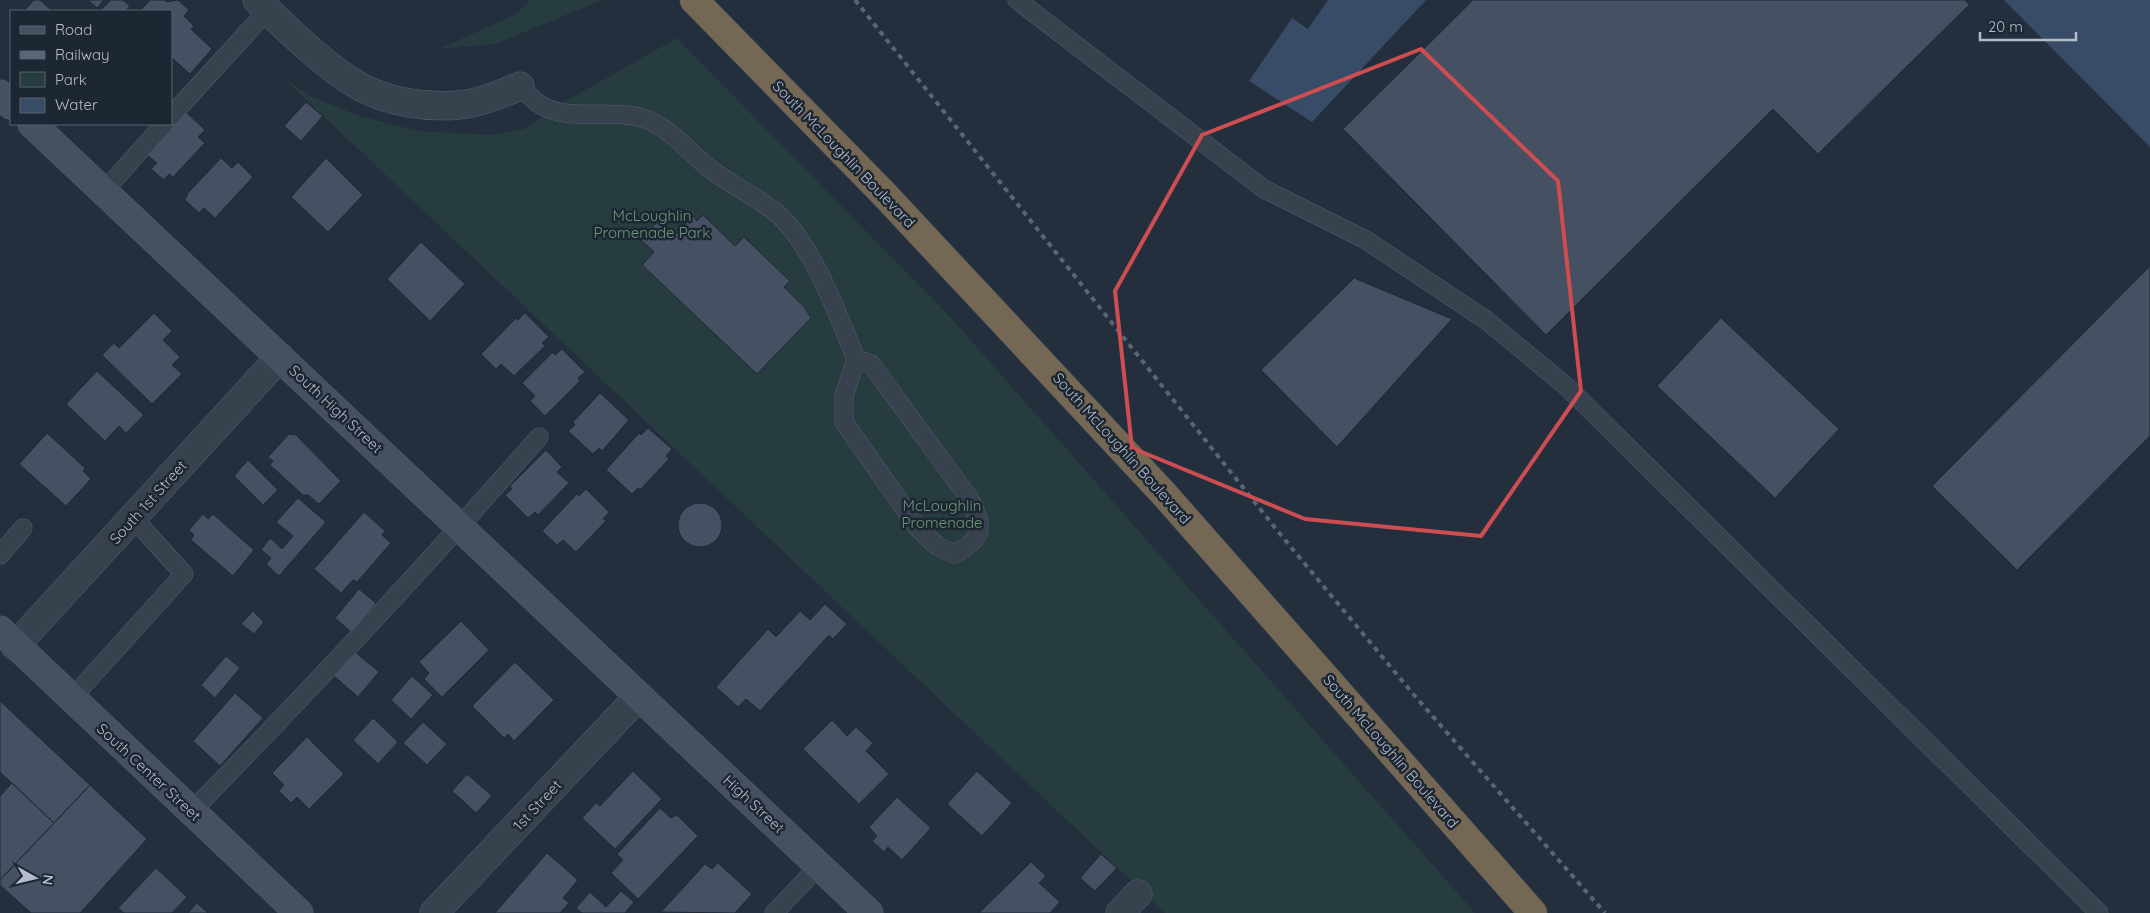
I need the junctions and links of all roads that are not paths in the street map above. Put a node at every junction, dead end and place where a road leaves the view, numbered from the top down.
1 (694, 0) edge
2 (1017, 0) edge
3 (262, 5) edge
4 (520, 86) joint
5 (0, 94) edge
6 (10, 104) edge
7 (172, 115) edge
8 (33, 125) edge
9 (163, 125) edge
10 (104, 190) junction
11 (280, 357) junction
12 (856, 359) junction
13 (539, 437) dead end
14 (133, 518) junction
15 (461, 527) junction
16 (23, 528) dead end
17 (0, 555) edge
18 (8, 638) edge
19 (639, 696) junction
20 (71, 699) junction
21 (191, 812) junction
22 (819, 866) junction
23 (299, 913) edge
24 (434, 913) edge
25 (774, 913) edge
26 (869, 913) edge
27 (1532, 913) edge
28 (2099, 913) edge

1 - 27 highway, South McLoughlin Boulevard
2 - 28 lane
3 - 4 street
3 - 7 lane
4 - 12 lane
5 - 6 street
8 - 10 street, South High Street
9 - 10 lane
10 - 11 street, South High Street
11 - 14 street, South 1st Street
11 - 15 street, South High Street
12 - 12 lane
13 - 15 lane
14 - 18 street, South 1st Street
14 - 20 lane
15 - 19 street, South High Street
15 - 21 lane
16 - 17 lane
18 - 20 street, South Center Street
19 - 22 street, High Street
19 - 24 street, 1st Street
20 - 21 street, South Center Street
21 - 23 street, South Center Street
22 - 25 lane
22 - 26 street, High Street

